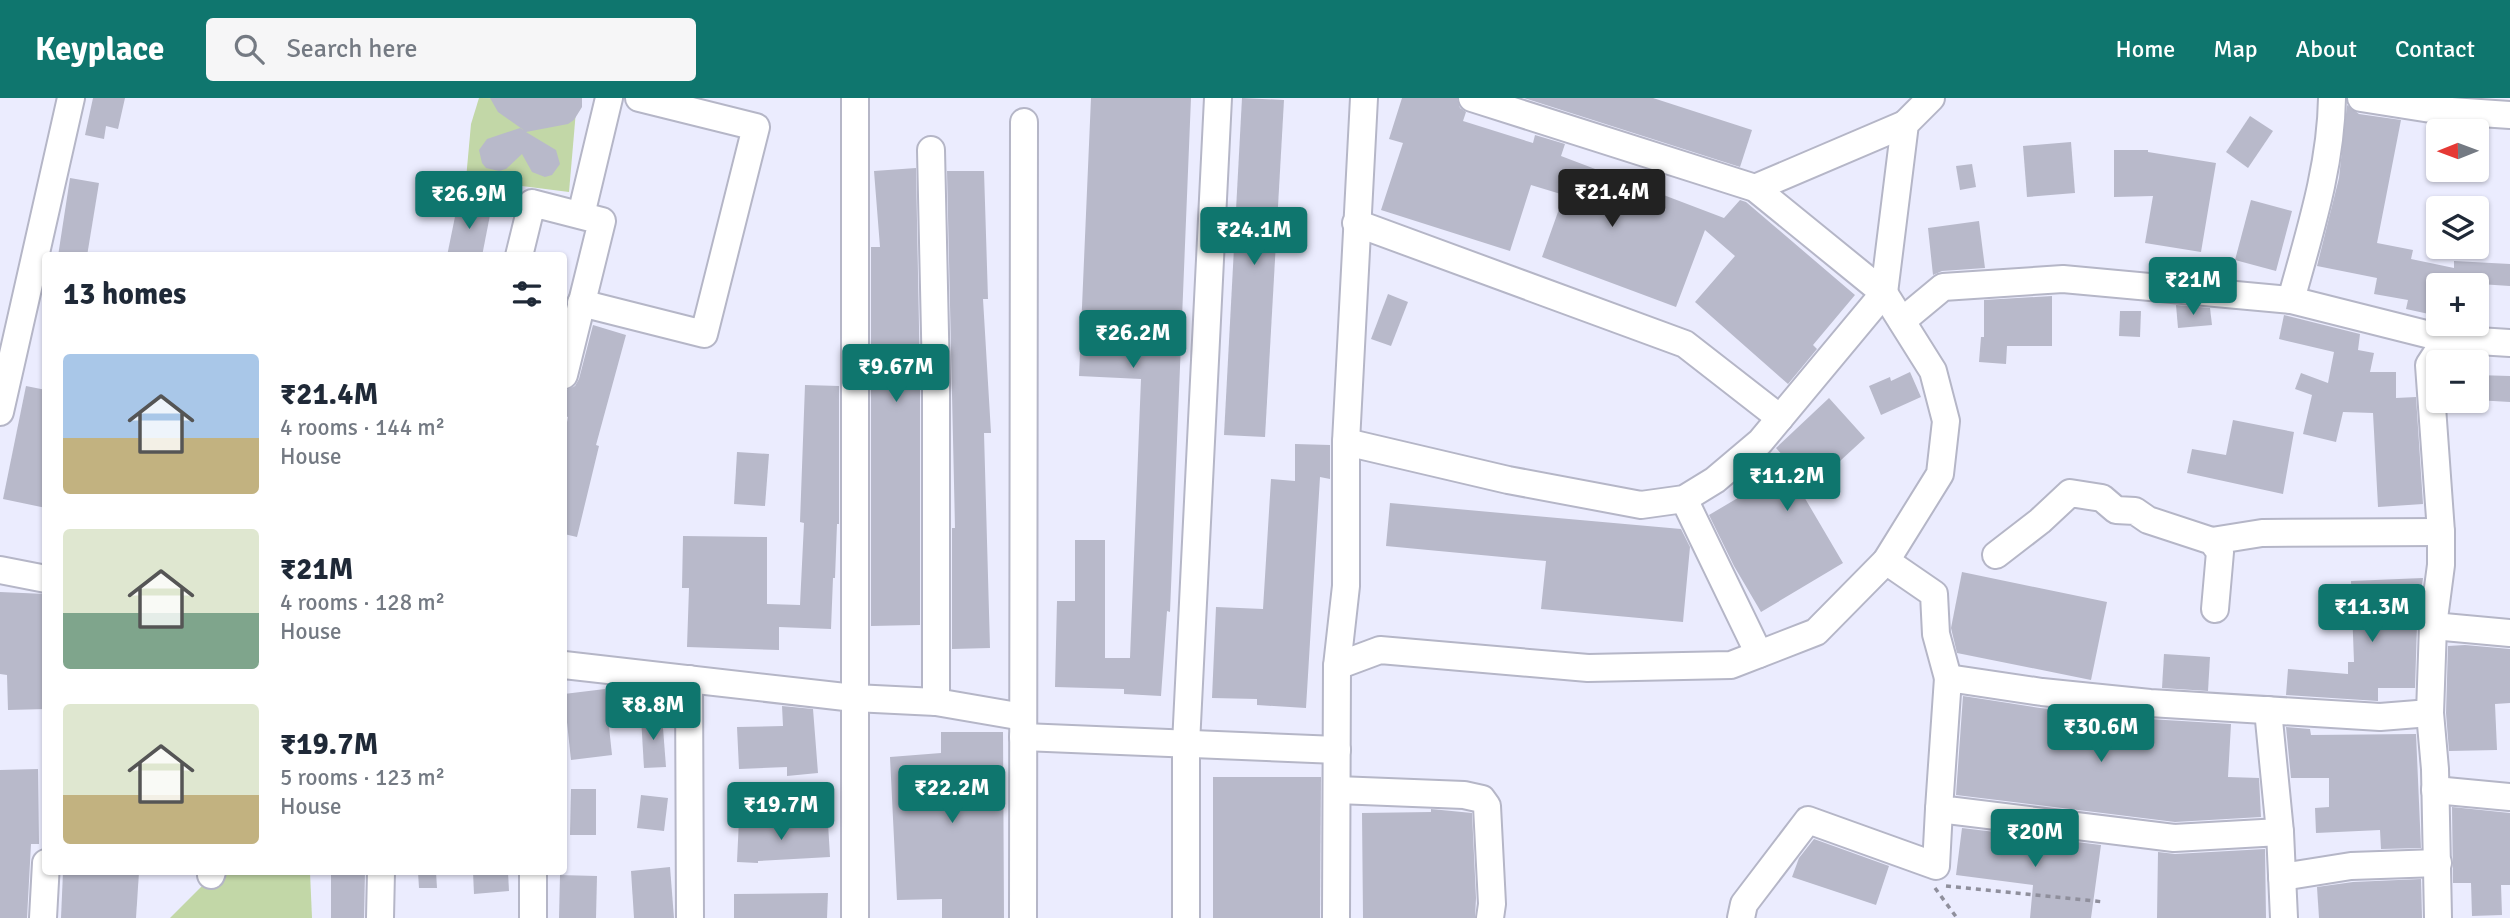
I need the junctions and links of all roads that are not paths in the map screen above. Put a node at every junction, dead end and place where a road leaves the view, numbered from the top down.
1 (71, 98) edge
2 (609, 98) edge
3 (639, 98) edge
4 (855, 98) edge
5 (1218, 98) edge
6 (1364, 98) edge
7 (1472, 98) edge
8 (1931, 98) edge
9 (2332, 98) edge
10 (2361, 98) edge
11 (728, 109) edge
12 (2510, 115) edge
13 (1024, 122) dead end
14 (1905, 124) junction
15 (931, 150) dead end
16 (1755, 188) junction
17 (581, 215) junction
18 (1356, 223) junction
19 (520, 252) edge
20 (1884, 293) junction
21 (2291, 300) junction
22 (582, 303) junction
23 (1902, 321) junction
24 (2446, 339) junction
25 (2510, 344) edge
26 (567, 362) edge
27 (0, 412) edge
28 (1780, 418) junction
29 (1346, 442) junction
30 (1684, 499) junction
31 (2441, 532) junction
32 (2212, 541) junction
33 (1996, 555) dead end
34 (1886, 561) junction
35 (0, 570) edge
36 (42, 578) edge
37 (2215, 610) dead end
38 (2433, 626) junction
39 (2510, 633) edge
40 (1759, 654) junction
41 (567, 665) edge
42 (1337, 666) junction
43 (1948, 678) junction
44 (689, 679) junction
45 (853, 698) junction
46 (936, 702) junction
47 (2268, 709) junction
48 (2430, 713) junction
49 (1023, 727) junction
50 (1186, 744) junction
51 (1337, 750) junction
52 (1337, 790) junction
53 (2435, 790) junction
54 (2510, 797) edge
55 (1939, 809) junction
56 (2280, 832) junction
57 (2438, 863) junction
58 (45, 875) edge
59 (381, 875) edge
60 (533, 875) edge
61 (2282, 877) junction
62 (43, 918) edge
63 (380, 918) edge
64 (533, 918) edge
65 (690, 918) edge
66 (855, 918) edge
67 (1023, 918) edge
68 (1186, 918) edge
69 (1336, 918) edge
70 (1490, 918) edge
71 (1741, 918) edge
72 (2284, 918) edge
73 (2438, 918) edge

1 - 27 street
2 - 17 street
3 - 11 street
4 - 45 street
5 - 50 street
6 - 18 street
7 - 16 street
8 - 14 street
9 - 21 street
10 - 12 street
11 - 22 street
13 - 49 street
14 - 16 street
14 - 20 street
15 - 46 street
16 - 20 street
17 - 19 street
17 - 22 street
18 - 28 street
18 - 29 street
20 - 23 street
20 - 28 street
21 - 23 street
21 - 24 street
22 - 26 street
23 - 34 street
24 - 25 street
24 - 31 street
28 - 30 street
29 - 30 street
29 - 42 street
30 - 40 street
31 - 32 street
31 - 38 street
32 - 33 street
32 - 37 street
34 - 40 street
34 - 43 street
35 - 36 street
38 - 39 street
38 - 48 street
40 - 42 street
41 - 44 street
42 - 51 street
43 - 47 street
43 - 55 street
44 - 45 street
44 - 65 street
45 - 46 street
45 - 66 street
46 - 49 street
47 - 48 street
47 - 56 street
48 - 53 street
49 - 50 street
49 - 67 street
50 - 51 street
50 - 68 street
51 - 52 street
52 - 69 street
52 - 70 street
53 - 54 street
53 - 57 street
55 - 56 street
55 - 71 street
56 - 61 street
57 - 61 street
57 - 73 street
58 - 62 street
59 - 63 street
60 - 64 street
61 - 72 street

